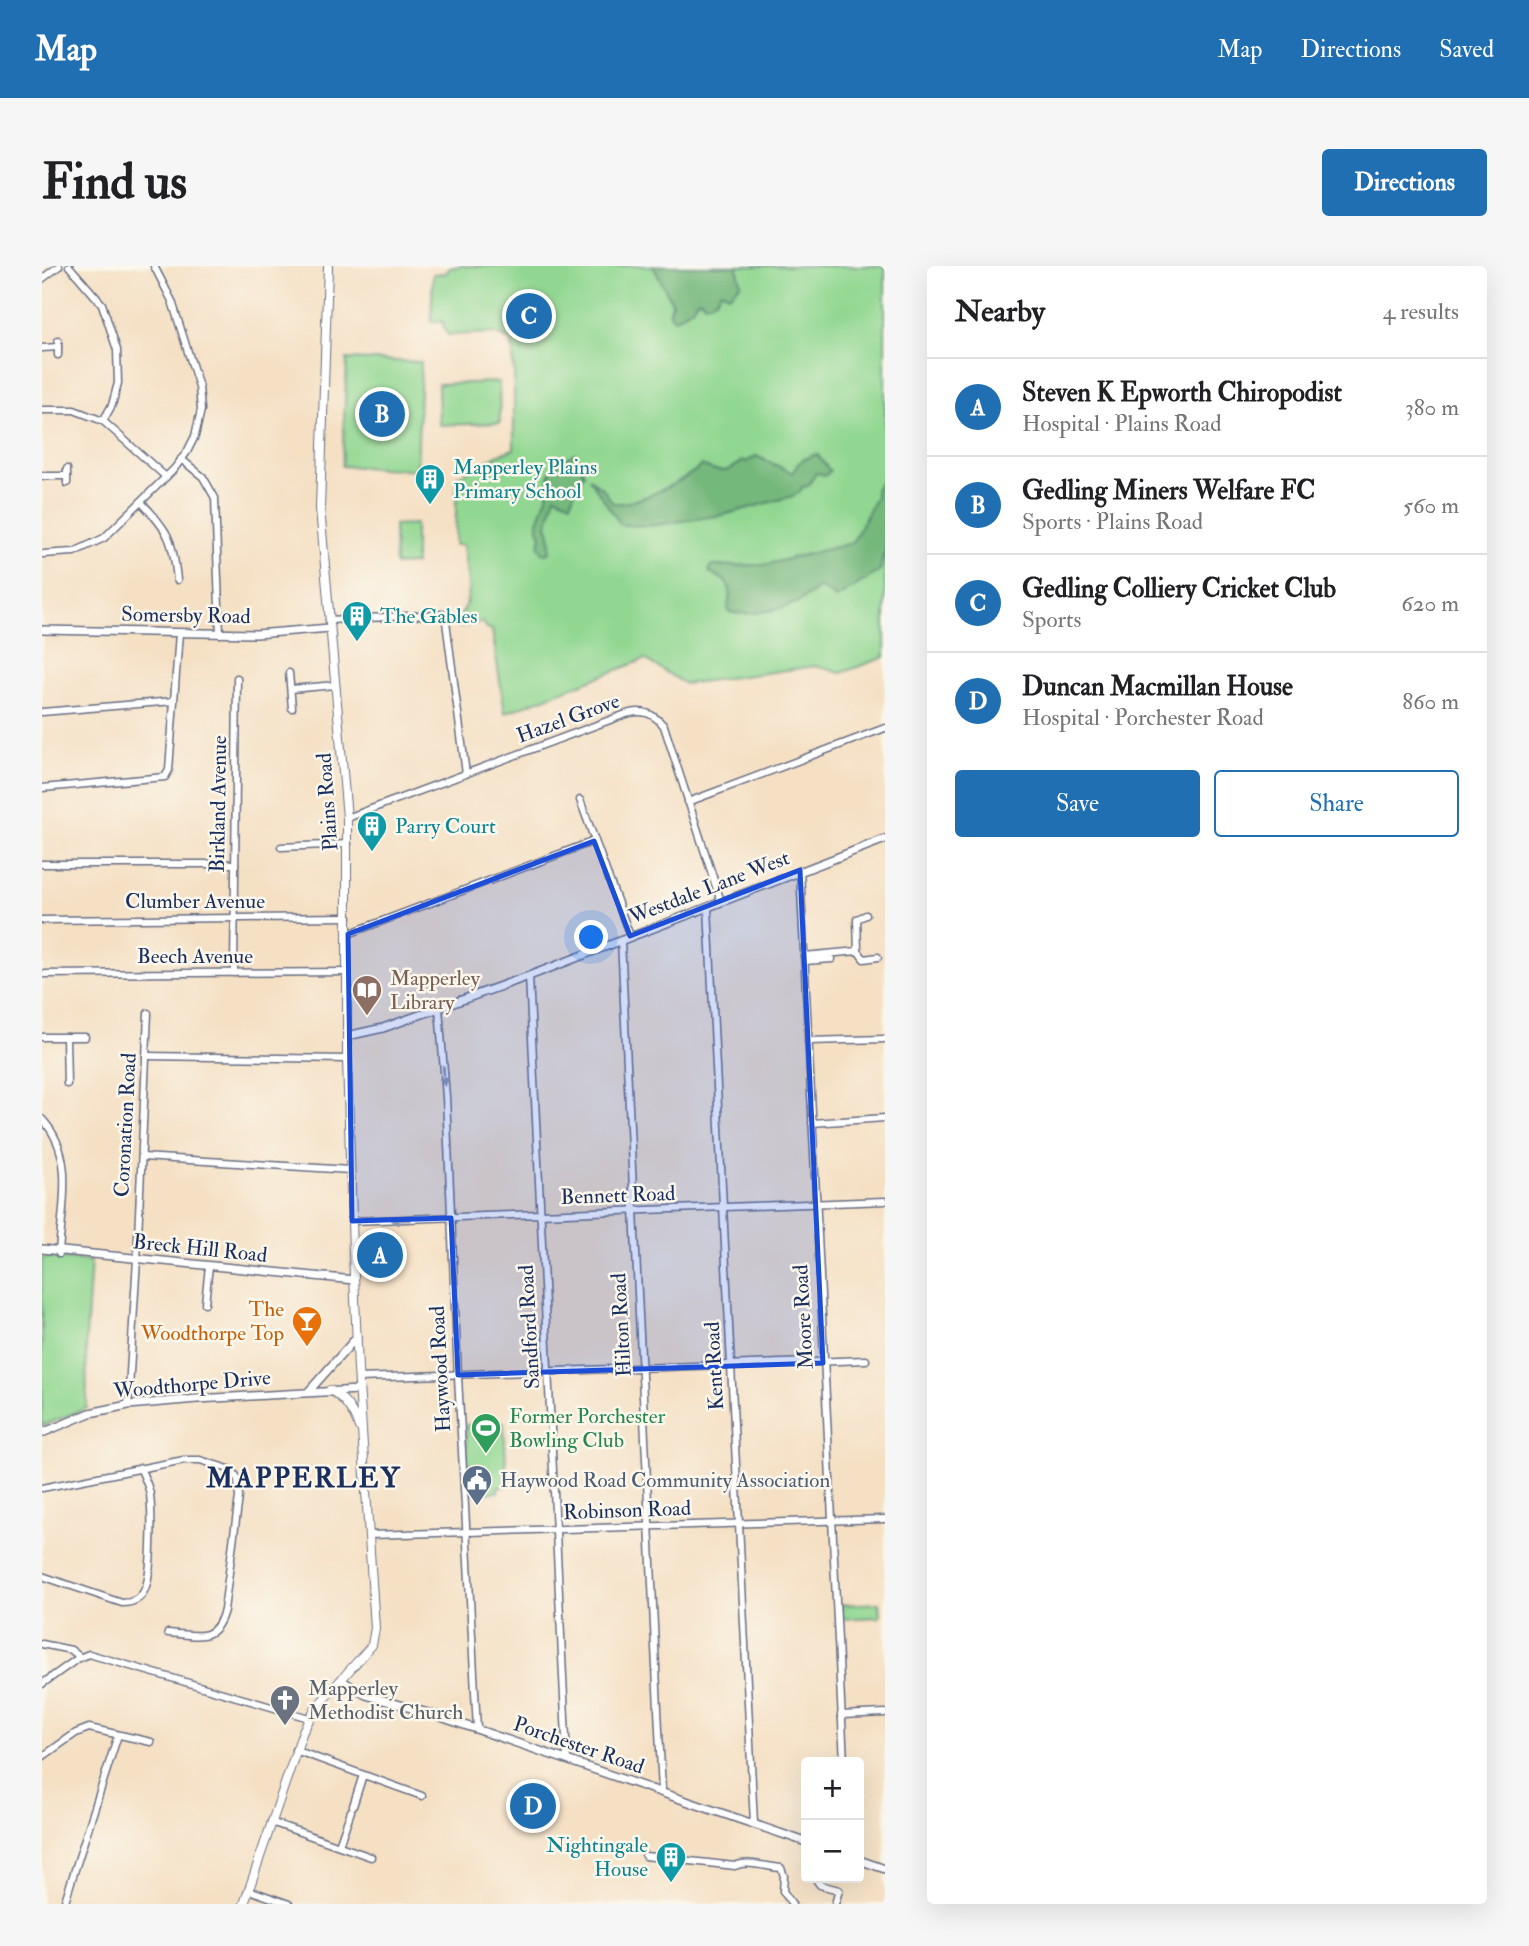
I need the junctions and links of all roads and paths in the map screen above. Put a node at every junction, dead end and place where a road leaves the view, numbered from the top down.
1 (59, 266) edge
2 (69, 266) edge
3 (154, 266) edge
4 (328, 266) edge
5 (42, 279) edge
6 (42, 348) edge
7 (58, 348) dead end
8 (42, 410) edge
9 (103, 421) junction
10 (181, 459) junction
11 (42, 476) edge
12 (67, 476) dead end
13 (166, 477) junction
14 (141, 502) junction
15 (42, 554) edge
16 (177, 580) dead end
17 (329, 624) junction
18 (42, 630) edge
19 (178, 633) junction
20 (220, 634) junction
21 (289, 673) dead end
22 (237, 678) dead end
23 (335, 685) junction
24 (290, 689) junction
25 (174, 701) junction
26 (292, 708) dead end
27 (42, 712) edge
28 (885, 728) edge
29 (466, 774) junction
30 (42, 788) edge
31 (580, 800) dead end
32 (688, 802) junction
33 (347, 818) junction
34 (885, 839) edge
35 (594, 841) junction
36 (348, 844) junction
37 (281, 847) dead end
38 (235, 863) junction
39 (42, 864) edge
40 (800, 870) junction
41 (721, 902) junction
42 (708, 908) junction
43 (866, 915) dead end
44 (348, 917) junction
45 (234, 918) junction
46 (42, 920) edge
47 (348, 934) junction
48 (630, 936) junction
49 (621, 940) junction
50 (858, 951) junction
51 (878, 957) dead end
52 (804, 958) junction
53 (832, 958) dead end
54 (348, 972) junction
55 (234, 973) junction
56 (42, 974) edge
57 (529, 976) junction
58 (439, 1008) junction
59 (148, 1013) dead end
60 (347, 1036) junction
61 (42, 1037) edge
62 (66, 1037) junction
63 (85, 1037) dead end
64 (885, 1039) edge
65 (808, 1041) junction
66 (146, 1056) junction
67 (347, 1059) junction
68 (67, 1084) dead end
69 (885, 1118) edge
70 (42, 1119) edge
71 (812, 1123) junction
72 (142, 1157) junction
73 (350, 1170) junction
74 (885, 1201) edge
75 (815, 1205) junction
76 (724, 1209) junction
77 (632, 1212) junction
78 (541, 1215) junction
79 (451, 1218) junction
80 (352, 1221) junction
81 (42, 1250) edge
82 (59, 1252) junction
83 (137, 1259) junction
84 (209, 1266) junction
85 (354, 1280) junction
86 (205, 1303) dead end
87 (357, 1337) junction
88 (866, 1360) dead end
89 (823, 1363) junction
90 (732, 1366) junction
91 (640, 1369) junction
92 (549, 1372) junction
93 (457, 1375) junction
94 (359, 1378) junction
95 (330, 1390) junction
96 (359, 1390) junction
97 (308, 1392) junction
98 (128, 1405) junction
99 (42, 1433) edge
100 (362, 1437) junction
101 (140, 1468) junction
102 (42, 1488) edge
103 (885, 1518) edge
104 (830, 1521) junction
105 (740, 1524) junction
106 (648, 1526) junction
107 (557, 1529) junction
108 (466, 1532) junction
109 (370, 1535) junction
110 (42, 1576) edge
111 (168, 1633) dead end
112 (42, 1644) edge
113 (80, 1657) junction
114 (341, 1680) junction
115 (42, 1684) edge
116 (885, 1713) edge
117 (841, 1715) junction
118 (309, 1717) junction
119 (477, 1729) junction
120 (118, 1735) junction
121 (151, 1742) dead end
122 (295, 1750) junction
123 (42, 1757) edge
124 (844, 1757) edge
125 (566, 1759) junction
126 (363, 1775) junction
127 (662, 1792) junction
128 (422, 1796) dead end
129 (271, 1822) junction
130 (754, 1823) junction
131 (801, 1840) edge
132 (340, 1845) junction
133 (645, 1856) dead end
134 (371, 1857) dead end
135 (864, 1862) edge
136 (885, 1869) edge
137 (819, 1883) edge
138 (249, 1890) junction
139 (64, 1904) edge
140 (244, 1904) edge
141 (289, 1904) edge
142 (792, 1904) edge
143 (835, 1904) edge

1 - 5 street
2 - 9 street
3 - 10 street
4 - 17 main road, Plains Road
6 - 7 street
8 - 9 street
9 - 13 street
10 - 13 street
10 - 20 street
11 - 12 street
13 - 14 street
14 - 15 street
14 - 16 street
17 - 20 street, Somersby Road
17 - 23 main road, Plains Road
17 - 29 street
18 - 19 street, Somersby Road
19 - 20 street, Somersby Road
19 - 25 street
21 - 24 street
22 - 38 street, Birkland Avenue
23 - 24 street
23 - 33 main road, Plains Road
24 - 26 street
25 - 27 street
25 - 30 street
28 - 32 street
29 - 32 street, Hazel Grove
29 - 33 street, Hazel Grove
31 - 35 street
32 - 41 street, Hazel Grove
33 - 36 main road, Plains Road
34 - 40 street, Westdale Lane West
35 - 47 street
35 - 48 street
36 - 37 street
36 - 44 main road, Plains Road
38 - 39 street
38 - 45 street, Birkland Avenue
40 - 41 street, Westdale Lane West
40 - 52 street, Moore Road
41 - 42 street, Westdale Lane West
42 - 48 street, Westdale Lane West
42 - 76 street, Kent Road
43 - 50 street
44 - 45 street, Clumber Avenue
44 - 47 main road, Plains Road
45 - 46 street, Clumber Avenue
45 - 55 street, Birkland Avenue
47 - 54 main road, Plains Road
48 - 49 street, Westdale Lane West
49 - 57 street, Westdale Lane West
49 - 77 street, Hilton Road
50 - 51 street
50 - 52 street
52 - 53 street
52 - 65 street, Moore Road
54 - 55 street, Beech Avenue
54 - 60 main road, Plains Road
55 - 56 street, Beech Avenue
57 - 58 street, Westdale Lane West
57 - 78 street, Sandford Road
58 - 60 street, Westdale Lane West
58 -> 79 street, Haywood Road
59 - 66 street, Coronation Road
60 - 67 main road, Plains Road
61 - 62 street
62 - 63 street
62 - 68 street
64 - 65 street
65 - 71 street, Moore Road
66 - 67 street
66 - 72 street, Coronation Road
67 - 73 main road, Plains Road
69 - 71 street
70 - 82 street
71 - 75 street, Moore Road
72 - 73 street
72 - 83 street, Coronation Road
73 - 80 main road, Plains Road
74 - 75 street, Bennett Road
75 - 76 street, Bennett Road
75 - 89 street, Moore Road
76 - 77 street, Bennett Road
76 - 90 street, Kent Road
77 - 78 street, Bennett Road
77 - 91 street, Hilton Road
78 - 79 street, Bennett Road
78 - 92 street, Sandford Road
79 -> 80 street, Bennett Road
79 - 93 street, Haywood Road
80 - 85 main road, Plains Road
81 - 82 street, Breck Hill Road
82 - 83 street, Breck Hill Road
83 - 84 street, Breck Hill Road
83 - 98 street, Coronation Road
84 - 85 street, Breck Hill Road
84 - 86 street
85 - 87 main road, Plains Road
87 - 94 main road, Plains Road
87 - 97 street
88 - 89 street
89 - 90 street
89 - 104 street, Moore Road
90 - 91 street
90 - 105 street, Kent Road
91 - 92 street
91 - 106 street, Hilton Road
92 - 93 street
92 - 107 street, Sandford Road
93 - 94 street
93 - 108 street, Haywood Road
94 - 96 main road, Plains Road
95 - 96 street, Woodthorpe Drive
95 - 97 street, Woodthorpe Drive
95 - 100 main road
96 - 100 main road, Plains Road
97 - 98 street, Woodthorpe Drive
98 - 99 street, Woodthorpe Drive
100 - 109 main road, Plains Road
101 - 102 street
101 - 110 street
101 - 111 street
103 - 104 street, Robinson Road
104 - 105 street, Robinson Road
104 - 117 street, Moore Road
105 - 106 street, Robinson Road
105 - 130 street, Kent Road
106 - 107 street, Robinson Road
106 - 127 street, Hilton Road
107 - 108 street, Robinson Road
107 - 125 street, Sandford Road
108 - 109 street, Robinson Road
108 - 119 street, Haywood Road
109 - 114 main road, Plains Road
112 - 113 street
113 - 115 street
113 - 118 street
114 - 118 main road, Plains Road
114 - 119 street, Porchester Road
116 - 117 street
117 - 124 street, Moore Road
118 - 122 main road, Plains Road
119 - 125 street, Porchester Road
120 - 121 street
120 - 123 street
120 - 139 street
122 - 126 street
122 - 129 main road, Plains Road
125 - 127 street, Porchester Road
126 - 128 street
126 - 132 street
127 - 130 street, Porchester Road
129 - 132 street
129 - 138 main road, Plains Road
130 - 131 street, Porchester Road
132 - 134 street
133 - 142 street
135 - 136 street
137 - 143 street
138 - 140 main road, Plains Road
138 - 141 street

